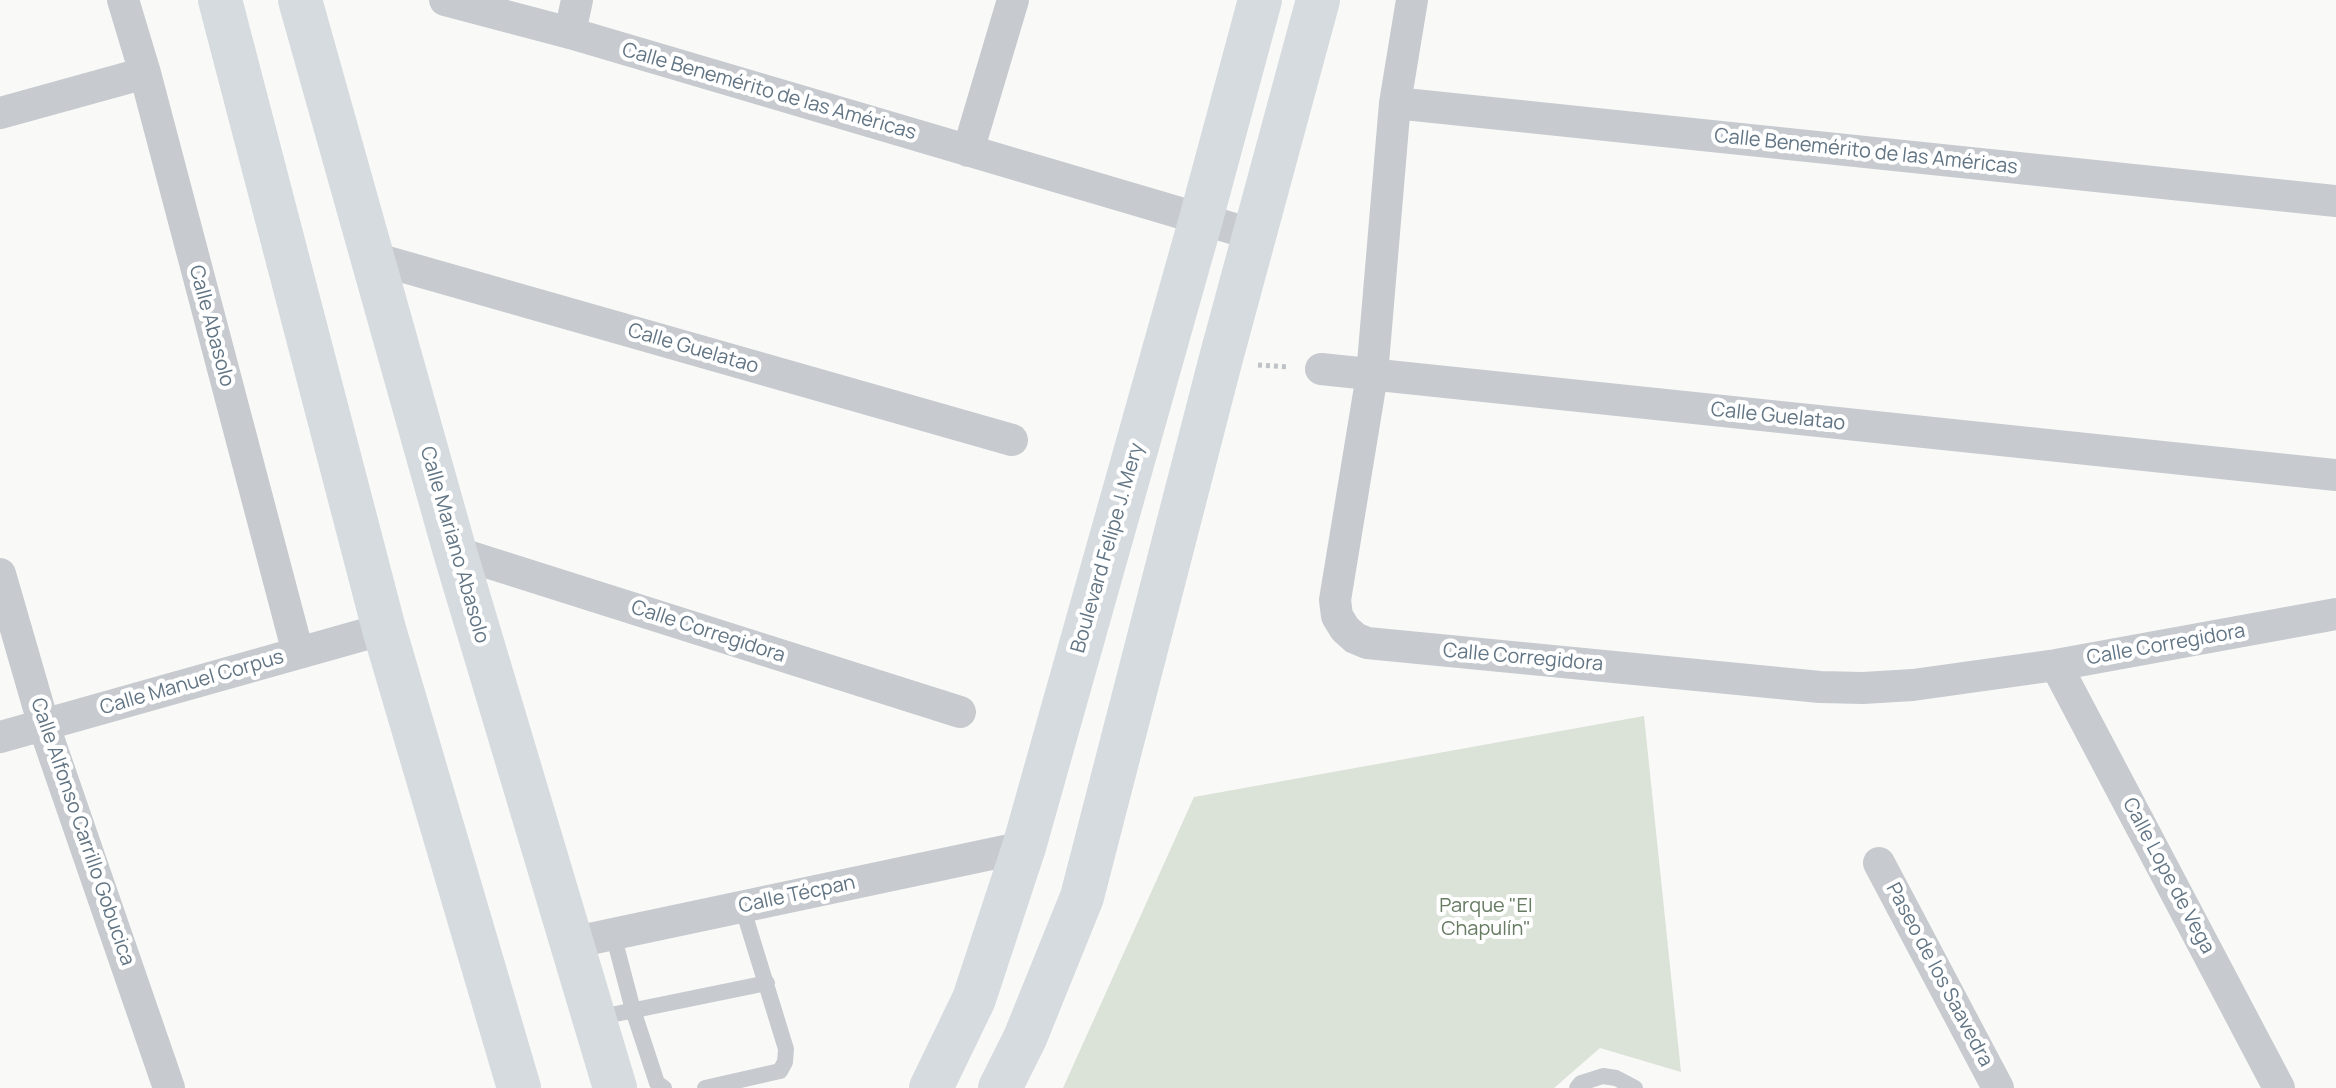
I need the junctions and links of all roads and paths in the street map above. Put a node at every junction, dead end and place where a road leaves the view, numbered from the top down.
1 (123, 0) edge
2 (220, 0) edge
3 (300, 0) edge
4 (445, 0) edge
5 (577, 0) edge
6 (1013, 0) edge
7 (1260, 0) edge
8 (1318, 0) edge
9 (1412, 0) edge
10 (570, 33) junction
11 (145, 73) junction
12 (1395, 103) junction
13 (0, 113) edge
14 (968, 151) junction
15 (2336, 201) edge
16 (1201, 219) junction
17 (1255, 235) junction
18 (373, 258) junction
19 (1220, 362) junction
20 (1321, 369) joint
21 (1372, 375) junction
22 (1012, 440) dead end
23 (2336, 475) edge
24 (455, 552) junction
25 (0, 574) edge
26 (2336, 614) edge
27 (384, 629) junction
28 (298, 653) junction
29 (2056, 665) junction
30 (960, 712) dead end
31 (44, 726) junction
32 (0, 737) edge
33 (1024, 847) junction
34 (1879, 863) dead end
35 (1082, 897) junction
36 (742, 906) junction
37 (613, 934) junction
38 (571, 943) junction
39 (767, 983) junction
40 (613, 1014) junction
41 (169, 1088) edge
42 (519, 1088) edge
43 (615, 1088) edge
44 (664, 1088) edge
45 (705, 1088) edge
46 (931, 1088) edge
47 (1000, 1088) edge
48 (1033, 1088) edge
49 (1577, 1088) edge
50 (1635, 1088) edge
51 (1998, 1088) edge
52 (2279, 1088) edge

1 - 11 street, Calle Abasolo
2 - 27 main road
3 - 18 main road, Calle Mariano Abasolo
4 - 10 street, Calle Benemérito de las Américas
5 - 10 street
6 - 14 street
7 - 16 main road, Boulevard Felipe J. Mery
8 - 17 main road
9 - 12 street, Calle Corregidora
10 - 14 street, Calle Benemérito de las Américas
11 - 13 street
11 - 28 street, Calle Abasolo
12 - 15 street, Calle Benemérito de las Américas
12 - 21 street, Calle Corregidora
14 - 16 street, Calle Benemérito de las Américas
16 - 17 street, Calle Benemérito de las Américas
16 - 33 main road, Boulevard Felipe J. Mery
17 - 19 main road
18 - 22 street, Calle Guelatao
18 - 24 main road, Calle Mariano Abasolo
19 - 20 path
19 - 35 main road
20 - 21 street, Calle Guelatao
21 - 23 street, Calle Guelatao
21 - 29 street, Calle Corregidora
24 - 30 street, Calle Corregidora
24 - 38 main road, Calle Mariano Abasolo
25 - 31 street, Calle Alfonso Carrillo Gobucica
26 - 29 street, Calle Corregidora
27 - 28 street, Calle Manuel Corpus
27 - 42 main road
28 - 31 street, Calle Manuel Corpus
29 - 52 street, Calle Lope de Vega
31 - 32 street, Calle Manuel Corpus
31 - 41 street, Calle Alfonso Carrillo Gobucica
33 - 36 street, Calle Técpan
33 - 46 main road, Boulevard Felipe J. Mery
34 - 51 street, Paseo de los Saavedra
35 - 47 main road
35 - 48 main road
36 - 37 street, Calle Técpan
36 - 39 lane
37 - 38 street, Calle Técpan
37 - 40 lane
38 - 40 main road, Calle Mariano Abasolo
39 - 40 lane
39 - 45 lane
40 - 43 main road, Calle Mariano Abasolo
40 - 44 lane
49 - 50 lane

